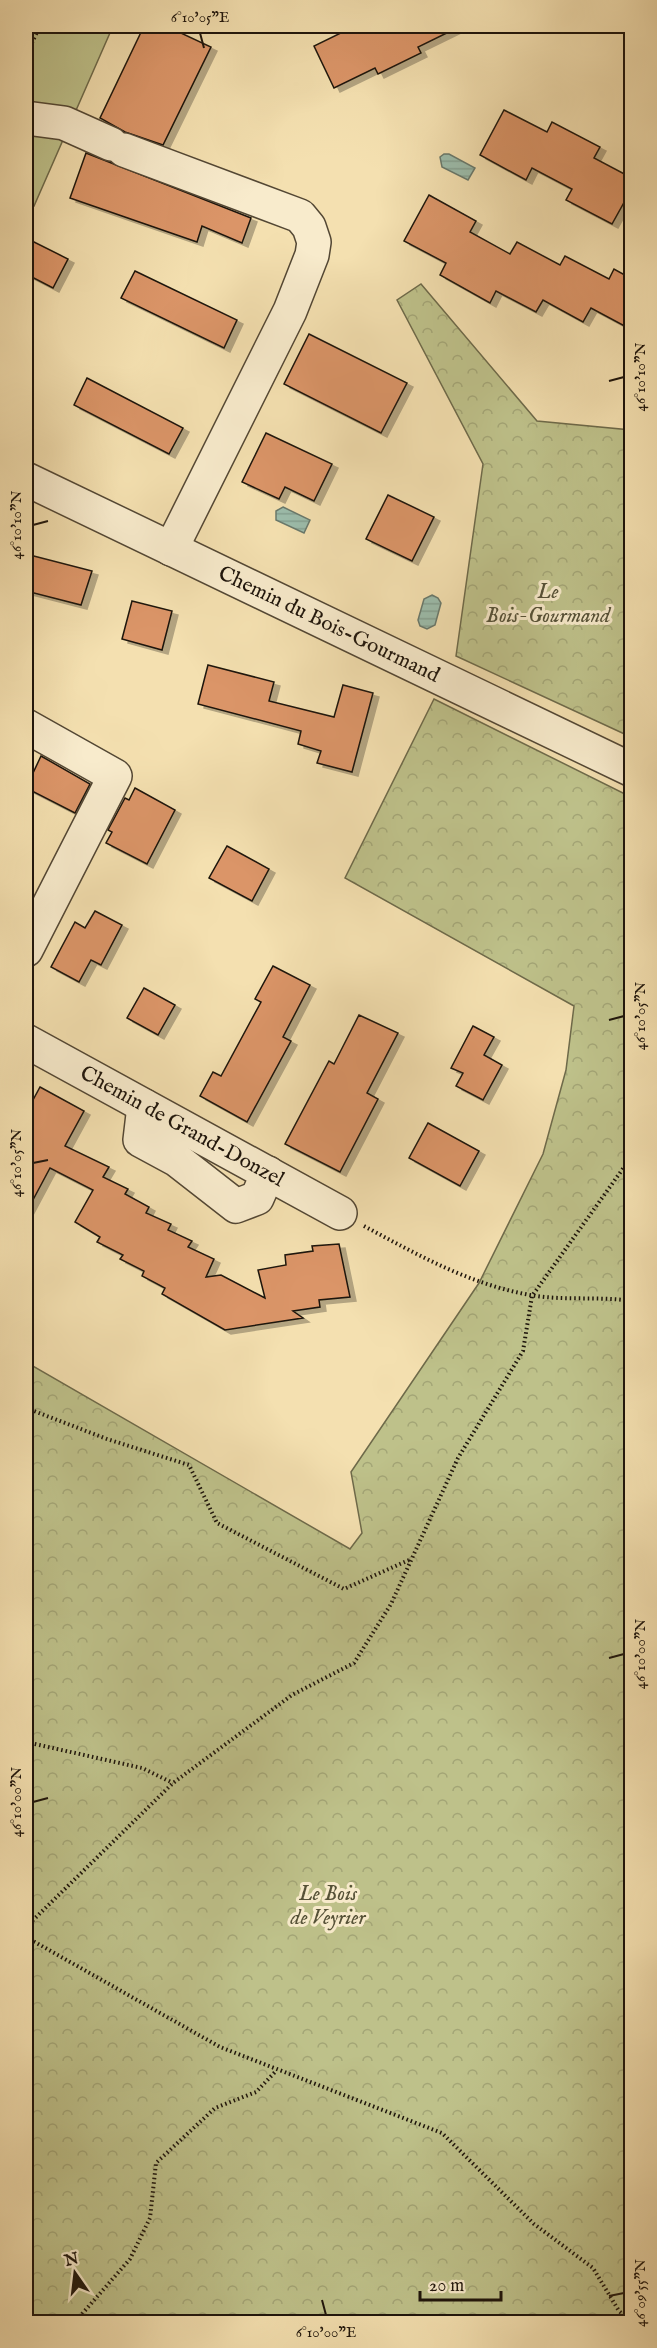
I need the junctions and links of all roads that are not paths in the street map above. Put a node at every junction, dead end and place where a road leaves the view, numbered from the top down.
1 (26, 118) edge
2 (26, 479) edge
3 (171, 549) junction
4 (26, 726) edge
5 (632, 770) edge
6 (26, 950) edge
7 (26, 1041) edge
8 (144, 1106) junction
9 (268, 1173) junction
10 (340, 1213) road end

1 - 3 street
2 - 3 street, Chemin du Bois-Gourmand
3 - 5 street, Chemin du Bois-Gourmand
4 - 6 street
7 - 8 street, Chemin de Grand-Donzel
8 - 9 street, Chemin de Grand-Donzel
8 - 9 street
9 - 10 street, Chemin de Grand-Donzel

